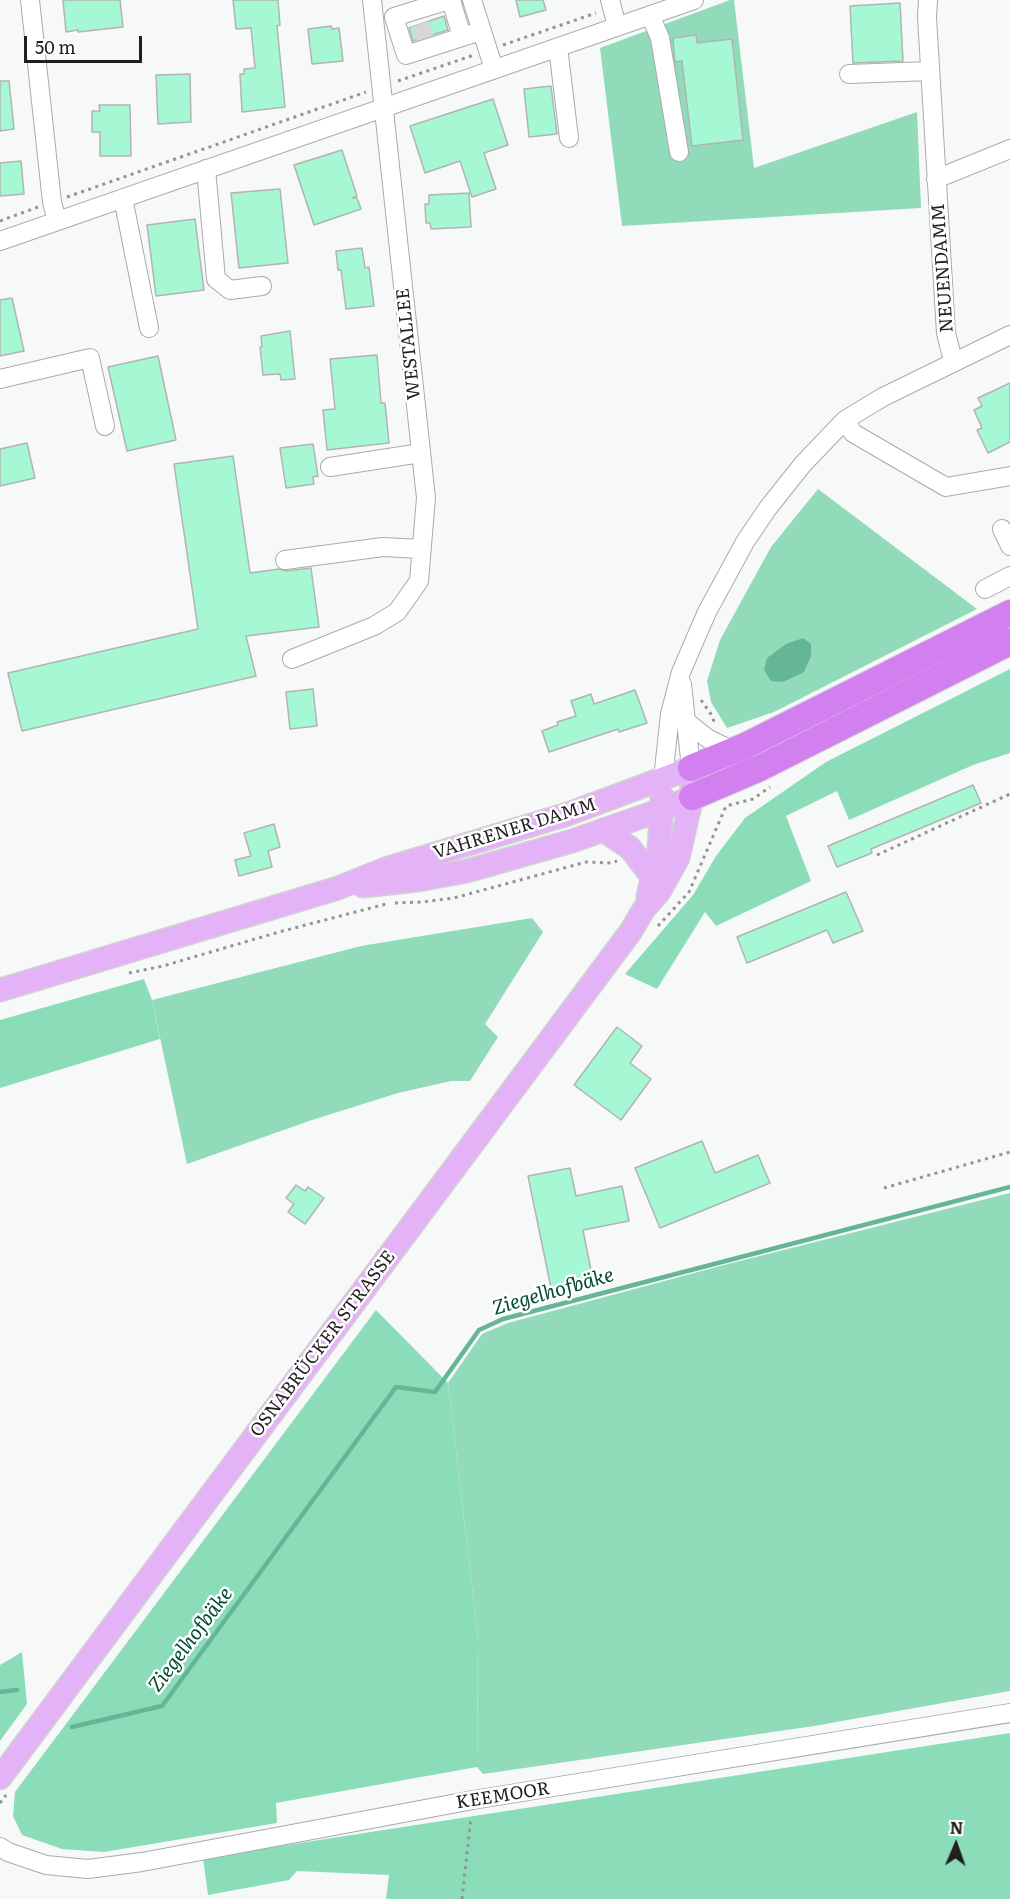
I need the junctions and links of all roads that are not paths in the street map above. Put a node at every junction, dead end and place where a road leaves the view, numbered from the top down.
1 (30, 0) edge
2 (372, 0) edge
3 (450, 0) edge
4 (472, 0) edge
5 (694, 0) edge
6 (928, 0) edge
7 (611, 4) edge
8 (650, 15) junction
9 (617, 26) junction
10 (482, 31) junction
11 (462, 37) junction
12 (558, 47) junction
13 (494, 69) junction
14 (930, 71) junction
15 (849, 74) dead end
16 (384, 107) junction
17 (569, 138) dead end
18 (1010, 149) edge
19 (679, 152) dead end
20 (206, 169) junction
21 (936, 179) junction
22 (123, 198) junction
23 (57, 221) junction
24 (0, 241) edge
25 (262, 286) dead end
26 (149, 328) dead end
27 (1010, 335) edge
28 (953, 361) junction
29 (0, 379) edge
30 (845, 420) junction
31 (105, 426) dead end
32 (421, 453) junction
33 (330, 467) dead end
34 (1010, 476) edge
35 (1002, 529) dead end
36 (1010, 546) edge
37 (422, 549) junction
38 (285, 560) dead end
39 (1010, 576) edge
40 (985, 589) dead end
41 (1010, 614) edge
42 (1010, 642) edge
43 (292, 659) dead end
44 (681, 672) junction
45 (687, 722) junction
46 (733, 751) junction
47 (691, 768) junction
48 (663, 779) junction
49 (692, 797) junction
50 (661, 810) junction
51 (603, 830) junction
52 (653, 878) junction
53 (338, 888) junction
54 (644, 909) junction
55 (0, 990) edge
56 (1010, 1713) edge
57 (4, 1786) edge
58 (0, 1847) edge

1 - 23 street
2 - 16 street, WESTALLEE
3 - 11 street
3 - 11 street
4 - 10 street
5 - 8 street
6 - 14 street, NEUENDAMM
7 - 9 street
8 - 9 street
8 - 19 street
9 - 12 street
10 - 11 street
10 - 13 street
12 - 13 street
12 - 17 street
13 - 16 street
14 - 15 street
14 - 21 street, NEUENDAMM
16 - 20 street
16 - 32 street, WESTALLEE
18 - 21 street
20 - 22 street
20 - 25 street
21 - 28 street, NEUENDAMM
22 - 23 street
22 - 26 street
23 - 24 street
27 - 28 street
28 - 30 street
29 - 31 street
30 - 34 street
30 - 44 street
32 - 33 street
32 - 37 street, WESTALLEE
35 - 36 street
37 - 38 street
37 - 43 street, WESTALLEE
39 - 40 street
41 - 46 highway
42 - 49 highway
44 - 45 street
44 - 48 street
45 - 46 street
45 - 47 street
46 - 47 highway
47 - 48 main road, VAHRENER DAMM
47 - 49 main road, OSNABRÜCKER STRASSE
48 - 50 main road, OSNABRÜCKER STRASSE
48 - 53 main road, VAHRENER DAMM
49 - 50 main road, VAHRENER DAMM
49 - 54 main road, OSNABRÜCKER STRASSE
50 - 51 main road, VAHRENER DAMM
50 - 52 main road, OSNABRÜCKER STRASSE
51 - 52 main road
51 - 53 main road, VAHRENER DAMM
52 - 54 main road, OSNABRÜCKER STRASSE
53 - 55 main road, VAHRENER DAMM
54 - 57 main road, OSNABRÜCKER STRASSE
56 - 58 street, KEEMOOR

